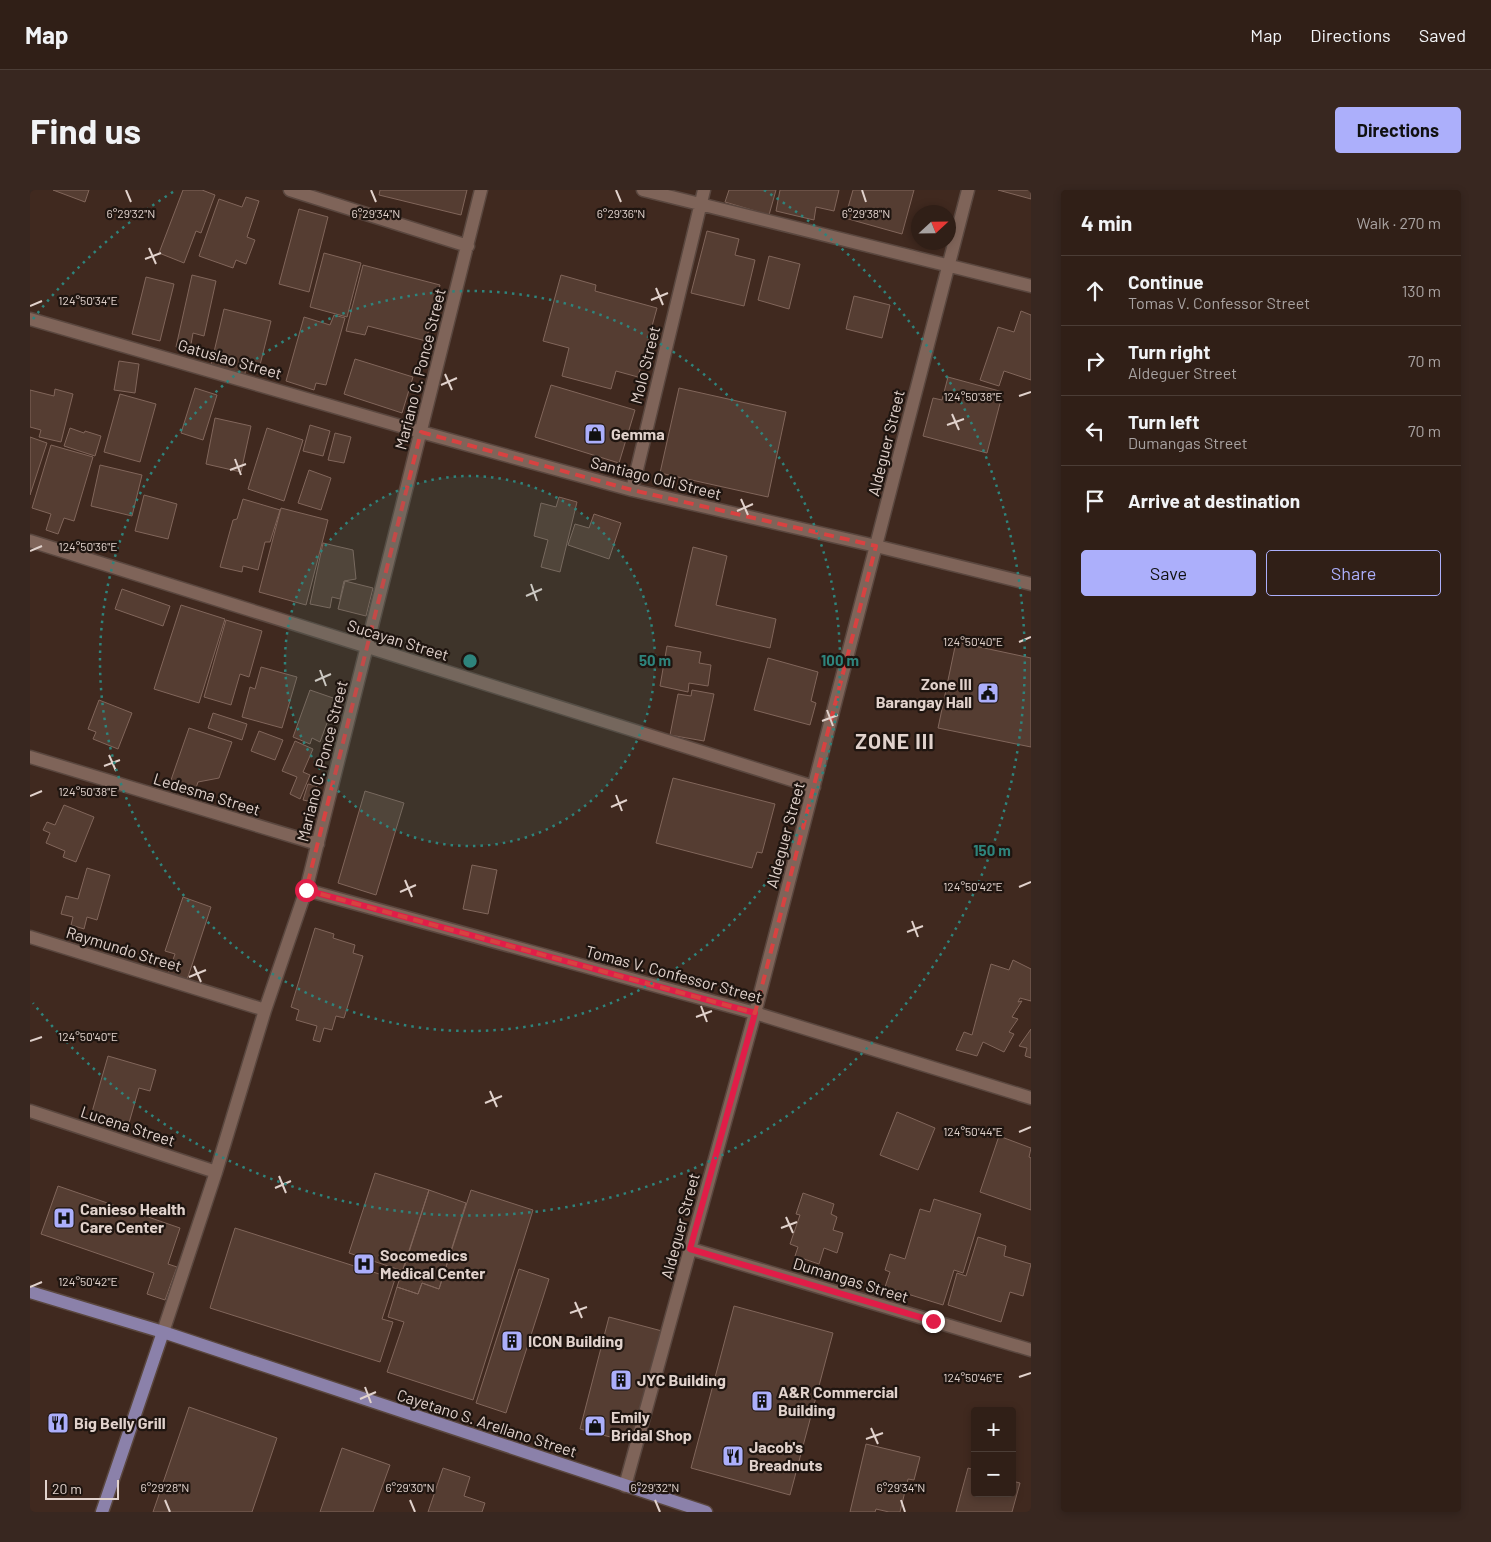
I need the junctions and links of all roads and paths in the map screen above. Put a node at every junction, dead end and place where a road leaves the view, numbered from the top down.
1 (290, 190) edge
2 (481, 190) edge
3 (643, 190) edge
4 (704, 190) edge
5 (968, 190) edge
6 (700, 205) junction
7 (468, 246) junction
8 (948, 265) junction
9 (1031, 286) edge
10 (30, 318) edge
11 (421, 432) junction
12 (632, 490) junction
13 (30, 541) edge
14 (876, 546) junction
15 (1031, 584) edge
16 (367, 648) junction
17 (30, 758) edge
18 (814, 787) junction
19 (318, 844) junction
20 (306, 890) junction
21 (30, 937) edge
22 (264, 1010) junction
23 (755, 1013) junction
24 (1031, 1098) edge
25 (30, 1112) edge
26 (216, 1172) junction
27 (690, 1249) junction
28 (30, 1292) edge
29 (163, 1332) junction
30 (1031, 1350) edge
31 (625, 1486) junction
32 (102, 1512) edge
33 (706, 1512) edge

1 - 7 street
2 - 7 street, Mariano C. Ponce Street
3 - 6 street
4 - 6 street, Molo Street
5 - 8 street, Aldeguer Street
6 - 8 street
6 - 12 street, Molo Street
7 - 11 street, Mariano C. Ponce Street
8 - 9 street
8 - 14 street, Aldeguer Street
10 - 11 street, Gatuslao Street
11 - 12 street, Santiago Odi Street
11 - 16 street, Mariano C. Ponce Street
12 - 14 street, Santiago Odi Street
13 - 16 street, Sucayan Street
14 - 15 street, Santiago Odi Street
14 - 18 street, Aldeguer Street
16 - 18 street, Sucayan Street
16 - 19 street, Mariano C. Ponce Street
17 - 19 street, Ledesma Street
18 - 23 street, Aldeguer Street
19 - 20 street, Mariano C. Ponce Street
20 - 22 street, Mariano C. Ponce Street
20 - 23 street, Tomas V. Confessor Street
21 - 22 street, Raymundo Street
22 - 26 street, Mariano C. Ponce Street
23 - 24 street, Tomas V. Confessor Street
23 - 27 street, Aldeguer Street
25 - 26 street, Lucena Street
26 - 29 street, Mariano C. Ponce Street
27 - 30 street, Dumangas Street
27 - 31 street, Aldeguer Street
28 - 29 main road, Cayetano S. Arellano Street
29 - 31 main road, Cayetano S. Arellano Street
29 - 32 main road
31 - 33 main road, Cayetano S. Arellano Street

